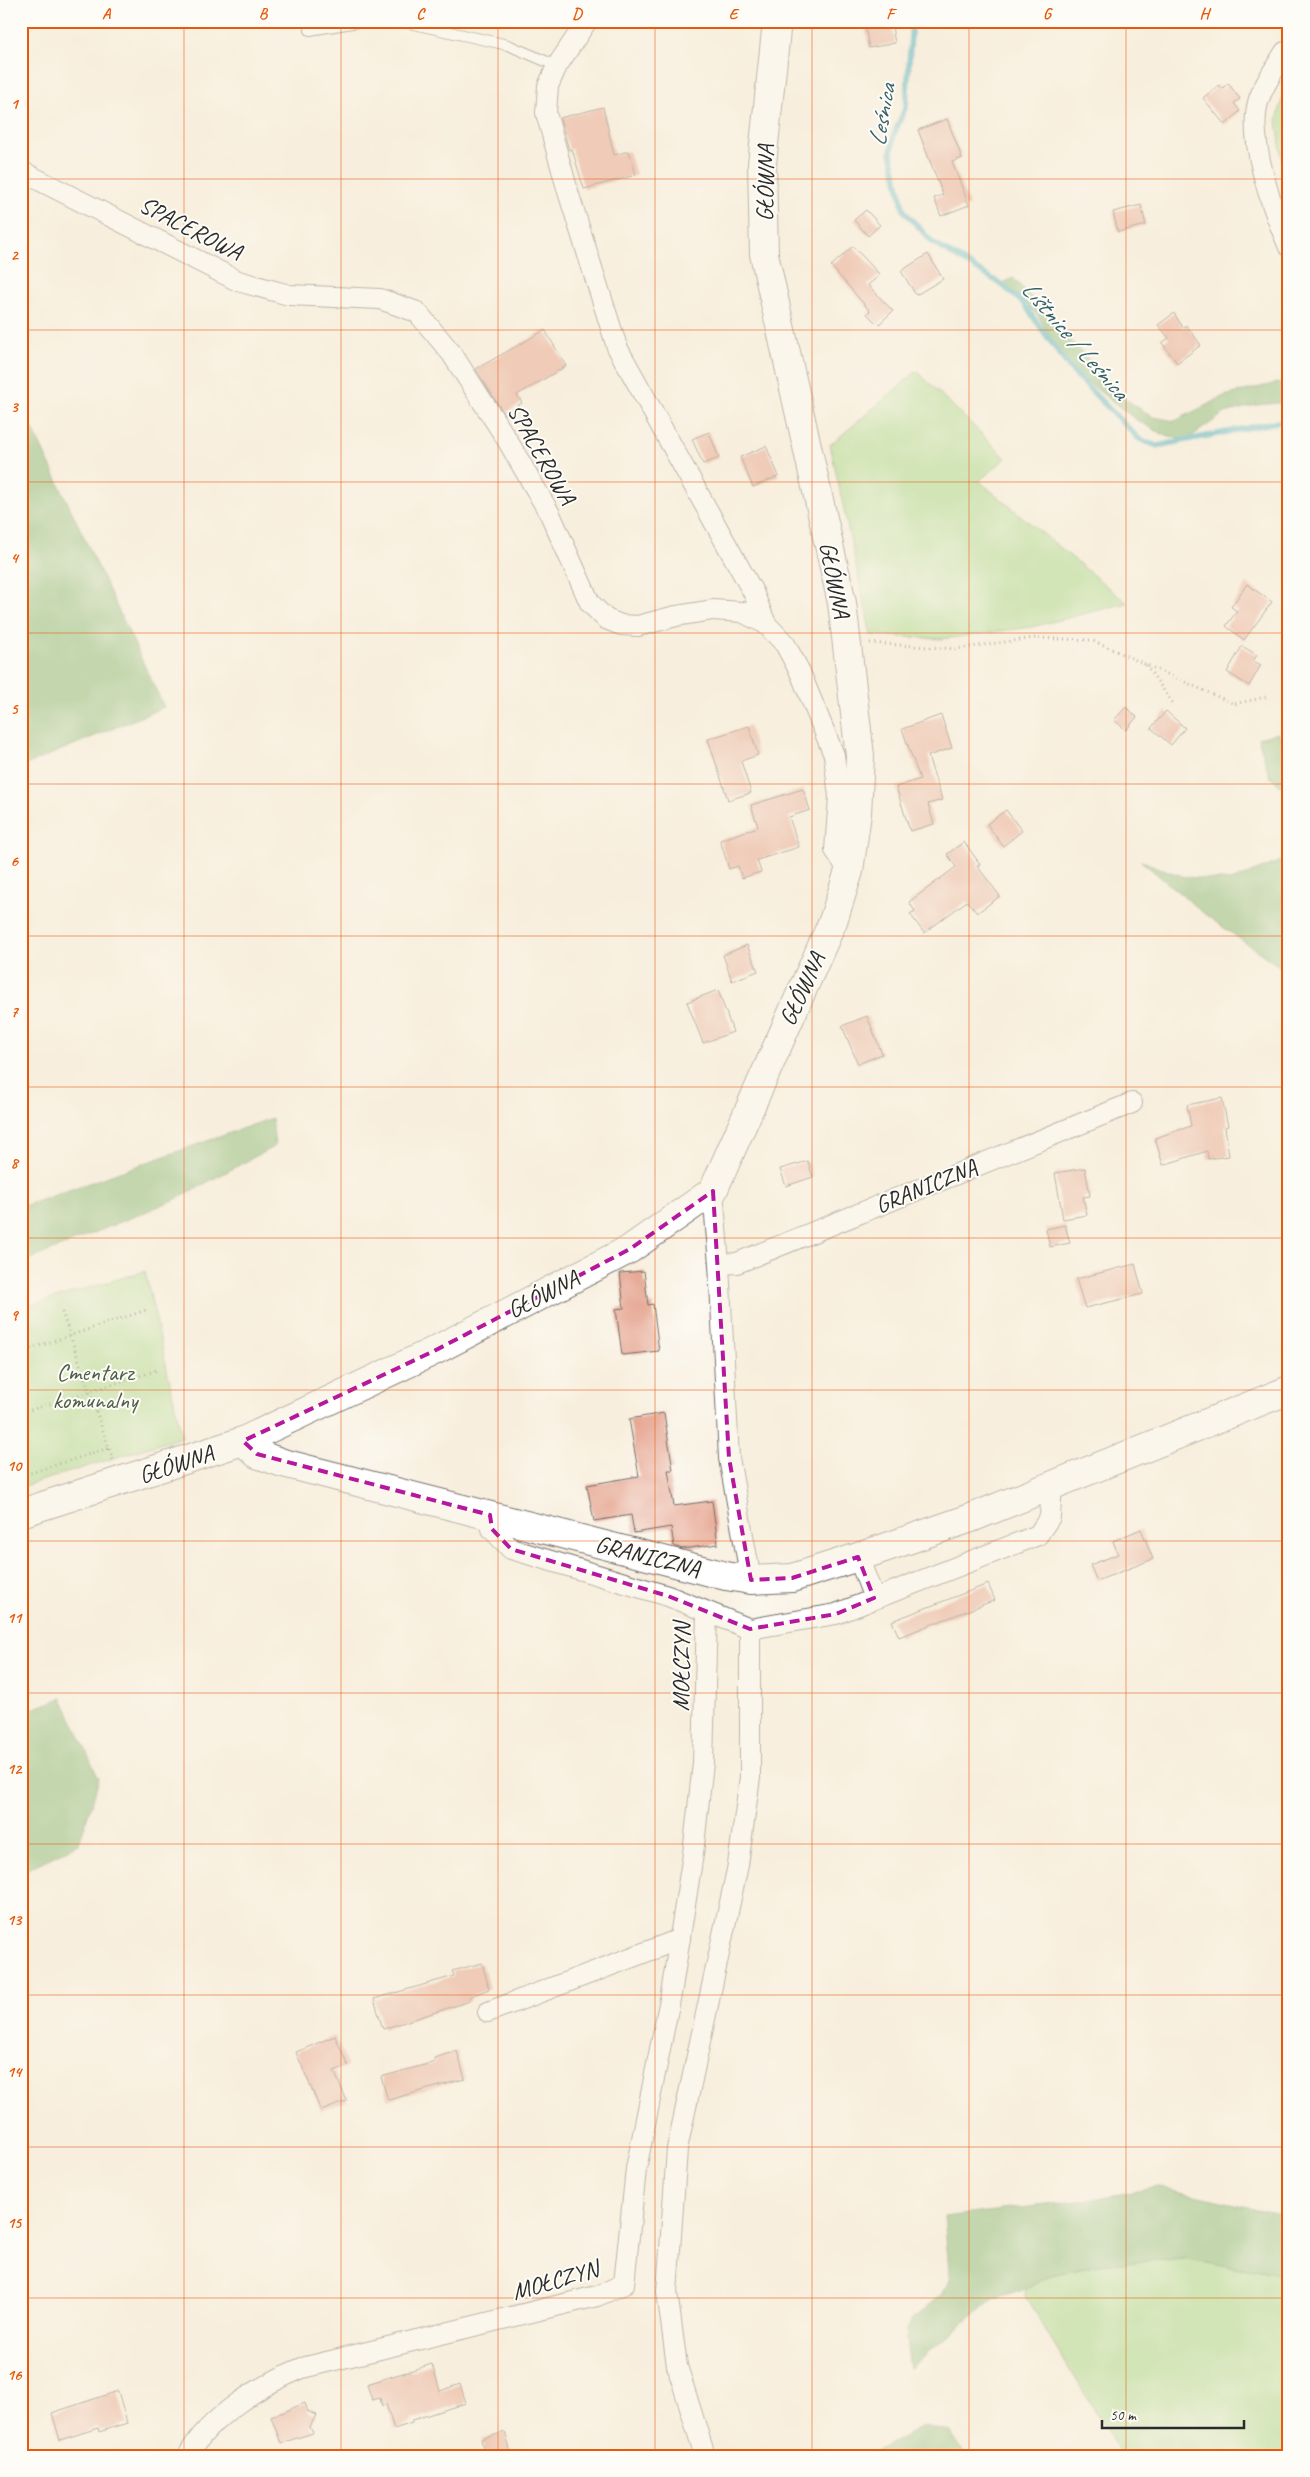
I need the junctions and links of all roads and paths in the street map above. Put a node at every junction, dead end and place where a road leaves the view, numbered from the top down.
1 (364, 21) edge
2 (400, 21) edge
3 (587, 21) edge
4 (777, 21) edge
5 (310, 30) dead end
6 (1285, 52) dead end
7 (557, 66) junction
8 (21, 171) edge
9 (1289, 247) edge
10 (766, 624) junction
11 (846, 643) junction
12 (1146, 664) junction
13 (1266, 697) dead end
14 (1174, 705) dead end
15 (849, 871) junction
16 (1132, 1103) dead end
17 (713, 1191) junction
18 (719, 1264) junction
19 (146, 1310) dead end
20 (62, 1312) dead end
21 (70, 1335) junction
22 (21, 1352) edge
23 (158, 1370) dead end
24 (1289, 1390) edge
25 (90, 1391) junction
26 (21, 1413) edge
27 (243, 1441) junction
28 (110, 1448) junction
29 (21, 1476) edge
30 (120, 1482) junction
31 (1052, 1485) junction
32 (21, 1514) edge
33 (490, 1516) junction
34 (858, 1557) junction
35 (751, 1580) junction
36 (874, 1598) junction
37 (707, 1612) junction
38 (750, 1628) junction
39 (680, 1940) junction
40 (488, 2012) dead end
41 (188, 2456) edge
42 (705, 2456) edge

1 - 5 lane
2 - 7 lane
3 - 7 street
4 - 11 street, GŁÓWNA
6 - 9 street
7 - 10 street
8 - 10 street, SPACEROWA
10 - 15 street, SPACEROWA
11 - 12 path
11 - 15 street, GŁÓWNA
12 - 13 path
12 - 14 path
15 - 17 street, GŁÓWNA
16 - 18 street, GRANICZNA
17 - 18 street
17 - 27 street, GŁÓWNA
18 - 35 street
19 - 21 path
20 - 21 path
21 - 22 path
21 - 25 path
23 - 25 path
24 - 31 street, GRANICZNA
25 - 26 path
25 - 28 path
27 - 30 street, GŁÓWNA
27 - 33 street, GRANICZNA
28 - 29 path
28 - 30 path
30 - 32 street, GŁÓWNA
31 - 34 street, GRANICZNA
31 - 36 street
33 - 35 street, GRANICZNA
33 - 37 street, MOŁCZYN
34 - 35 street, GRANICZNA
34 - 36 street
36 - 38 street
37 - 38 street
37 - 39 street, MOŁCZYN
38 - 42 street
39 - 40 street
39 - 41 street, MOŁCZYN

